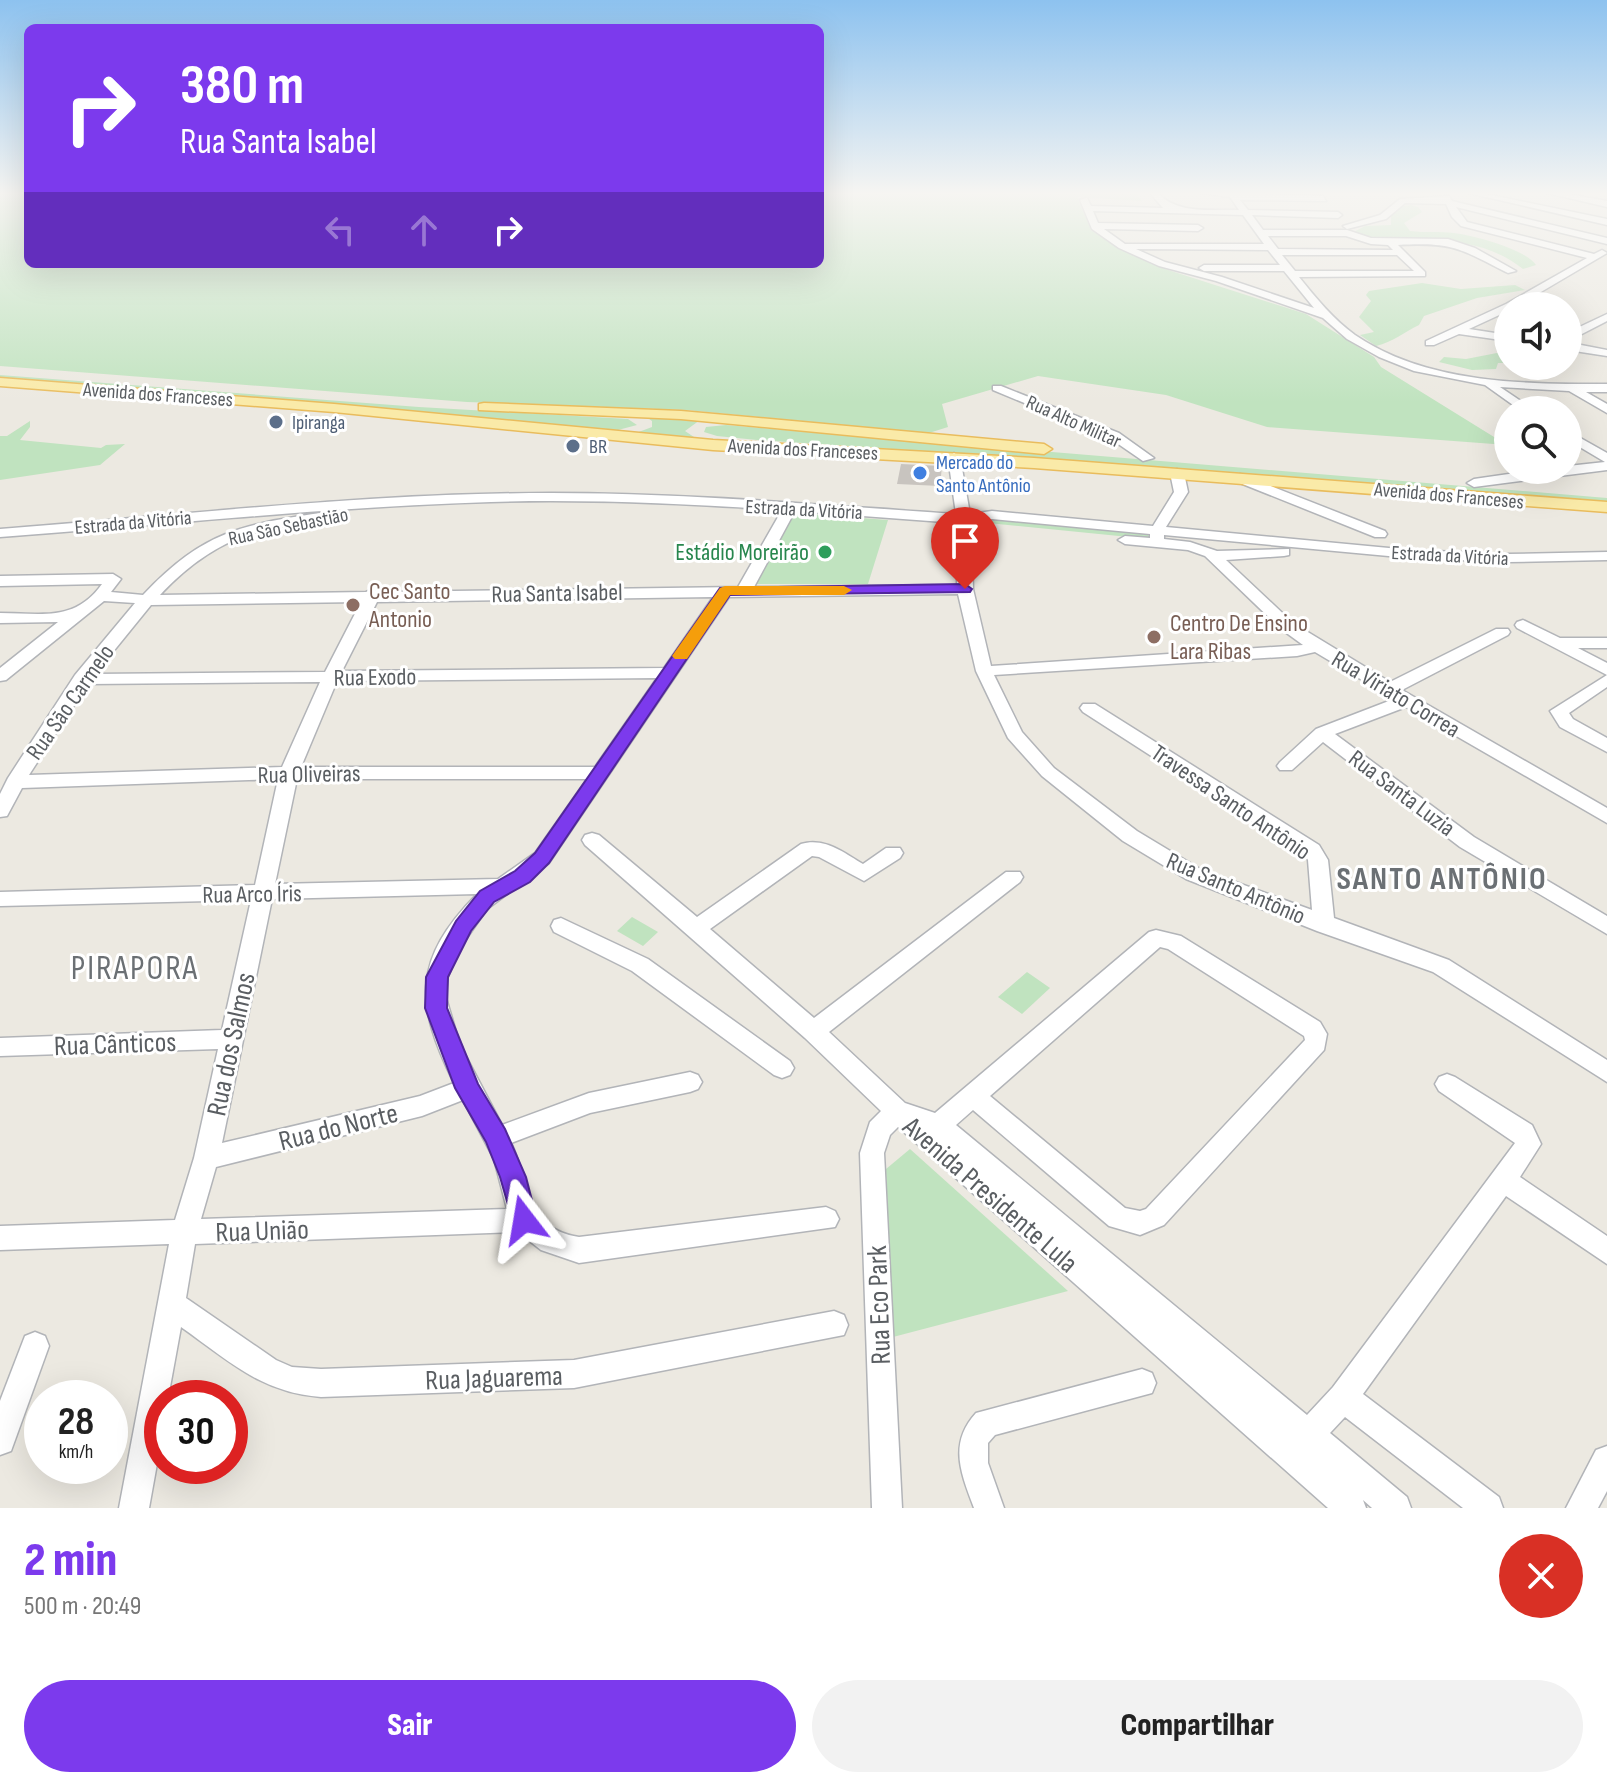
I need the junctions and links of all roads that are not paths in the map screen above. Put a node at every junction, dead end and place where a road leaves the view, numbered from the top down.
1 (1159, 262) edge
2 (1284, 262) edge
3 (1411, 262) edge
4 (1493, 262) edge
5 (1583, 262) edge
6 (1172, 268) junction
7 (1291, 271) junction
8 (1511, 271) dead end
9 (1534, 292) edge
10 (1494, 314) edge
11 (1325, 315) junction
12 (1607, 317) edge
13 (1582, 330) edge
14 (1460, 331) junction
15 (1494, 336) edge
16 (1430, 343) dead end
17 (1582, 348) edge
18 (1607, 353) edge
19 (0, 371) edge
20 (0, 382) edge
21 (1485, 383) junction
22 (997, 388) dead end
23 (1572, 388) junction
24 (1607, 388) edge
25 (1506, 396) edge
26 (1607, 409) edge
27 (536, 410) junction
28 (540, 427) junction
29 (847, 431) junction
30 (1582, 444) edge
31 (1607, 448) edge
32 (830, 450) junction
33 (1592, 450) junction
34 (954, 457) junction
35 (1148, 458) junction
36 (1607, 459) edge
37 (1607, 466) edge
38 (1582, 468) edge
39 (1177, 473) junction
40 (1240, 478) junction
41 (1276, 480) junction
42 (1494, 482) edge
43 (1552, 484) edge
44 (1607, 493) edge
45 (1296, 500) junction
46 (399, 502) junction
47 (1607, 507) edge
48 (790, 508) junction
49 (964, 519) junction
50 (0, 533) edge
51 (1380, 534) dead end
52 (1157, 536) junction
53 (1347, 548) junction
54 (1214, 556) junction
55 (1607, 556) edge
56 (0, 581) edge
57 (965, 589) junction
58 (734, 591) junction
59 (373, 594) junction
60 (101, 596) junction
61 (149, 600) junction
62 (75, 617) junction
63 (0, 618) edge
64 (1523, 625) dead end
65 (1502, 632) dead end
66 (1557, 643) junction
67 (1607, 643) edge
68 (1317, 647) junction
69 (1607, 670) edge
70 (984, 671) junction
71 (669, 673) junction
72 (0, 676) edge
73 (330, 678) junction
74 (81, 679) junction
75 (1607, 680) edge
76 (1388, 690) junction
77 (1405, 701) junction
78 (1089, 708) dead end
79 (1322, 733) junction
80 (1607, 746) edge
81 (1286, 766) dead end
82 (289, 773) junction
83 (602, 773) junction
84 (15, 782) junction
85 (0, 811) edge
86 (1607, 817) edge
87 (592, 840) dead end
88 (893, 853) dead end
89 (1013, 877) dead end
90 (503, 886) junction
91 (264, 894) junction
92 (0, 899) edge
93 (1324, 925) junction
94 (561, 926) dead end
95 (1607, 926) edge
96 (696, 928) junction
97 (813, 1031) junction
98 (229, 1039) junction
99 (0, 1047) edge
100 (782, 1068) dead end
101 (1607, 1072) edge
102 (690, 1082) dead end
103 (1447, 1084) dead end
104 (467, 1088) junction
105 (973, 1096) junction
106 (897, 1111) junction
107 (931, 1131) junction
108 (497, 1137) junction
109 (206, 1158) junction
110 (1505, 1181) junction
111 (826, 1219) dead end
112 (524, 1220) junction
113 (184, 1233) junction
114 (0, 1238) edge
115 (1607, 1251) edge
116 (173, 1305) junction
117 (834, 1325) dead end
118 (35, 1346) dead end
119 (1142, 1383) dead end
120 (1343, 1397) junction
121 (6, 1406) edge
122 (0, 1440) edge
123 (1300, 1445) junction
124 (1607, 1461) edge
125 (134, 1508) edge
126 (887, 1508) edge
127 (989, 1508) edge
128 (1351, 1508) edge
129 (1396, 1508) edge
130 (1488, 1508) edge
131 (1581, 1508) edge

1 - 6 street
2 - 7 street
3 - 7 street
4 - 8 street
5 - 9 street
6 - 7 street
6 - 11 street
7 - 11 street
10 - 14 street
11 - 21 street
12 - 13 street
14 - 15 street
14 - 16 street
17 - 18 street
19 - 27 main road, Avenida dos Franceses
20 - 28 main road, Avenida dos Franceses
21 - 23 street
21 - 25 street
22 - 35 street, Rua Alto Militar
23 - 24 street
23 - 26 street
27 - 28 main road
27 - 29 main road, Avenida dos Franceses
28 - 32 main road, Avenida dos Franceses
29 - 32 main road
29 - 35 main road, Avenida dos Franceses
30 - 33 street
31 - 33 street
32 - 34 main road, Avenida dos Franceses
33 - 36 street
34 - 39 main road, Avenida dos Franceses
34 - 49 street, Rua Santo Antônio
35 - 42 main road, Avenida dos Franceses
37 - 38 street
39 - 40 main road, Avenida dos Franceses
39 - 52 street
40 - 41 main road, Avenida dos Franceses
40 - 45 street
41 - 45 street
41 - 47 main road, Avenida dos Franceses
43 - 44 main road, Avenida dos Franceses
45 - 51 street
46 - 48 street, Estrada da Vitória
46 - 50 street, Estrada da Vitória
46 - 61 street, Rua São Sebastião
48 - 49 street, Estrada da Vitória
48 - 58 street
49 - 52 street, Rua Viriato Correa
49 - 57 street, Rua Santo Antônio
52 - 53 street, Estrada da Vitória
52 - 54 street, Rua Viriato Correa
53 - 54 street
53 - 55 street, Estrada da Vitória
54 - 68 street, Rua Viriato Correa
56 - 60 street
57 - 58 street, Rua Santa Isabel
57 - 70 street, Rua Santo Antônio
58 - 59 street, Rua Santa Isabel
58 - 71 street
59 - 61 street, Rua Santa Isabel
59 - 73 street, Rua dos Salmos
60 - 61 street, Rua Santa Isabel
60 - 62 street
61 - 74 street, Rua São Carmelo
62 - 63 street
62 - 72 street
64 - 66 street
65 - 76 street
66 - 67 street
66 - 69 street
68 - 70 street
68 - 76 street, Rua Viriato Correa
70 - 93 street, Rua Santo Antônio
71 - 73 street, Rua Exodo
71 - 83 street
73 - 74 street, Rua Exodo
73 - 82 street, Rua dos Salmos
74 - 84 street, Rua São Carmelo
75 - 80 street
76 - 77 street, Rua Viriato Correa
77 - 79 street
77 - 86 street, Rua Viriato Correa
78 - 93 street, Travessa Santo Antônio
79 - 81 street
79 - 95 street, Rua Santa Luzia
82 - 83 street, Rua Oliveiras
82 - 84 street, Rua Oliveiras
82 - 91 street, Rua dos Salmos
83 - 90 street
84 - 85 street, Rua São Carmelo
87 - 96 street, Avenida Presidente Lula
88 - 96 street
89 - 97 street
90 - 91 street, Rua Arco Íris
90 - 104 street
91 - 92 street, Rua Arco Íris
91 - 98 street, Rua dos Salmos
93 - 101 street, Rua Santo Antônio
94 - 100 street
96 - 97 street, Avenida Presidente Lula
97 - 106 street, Avenida Presidente Lula
98 - 99 street, Rua Cânticos
98 - 109 street, Rua dos Salmos
102 - 108 street
103 - 110 street
104 - 108 street
104 - 109 street, Rua do Norte
105 - 105 street
105 - 107 street
106 - 107 street, Avenida Presidente Lula
106 - 126 street, Rua Eco Park
107 - 123 street, Avenida Presidente Lula
108 - 112 street
109 - 113 street, Rua dos Salmos
110 - 115 street
110 - 120 street
111 - 112 street
112 - 113 street, Rua União
113 - 114 street, Rua União
113 - 116 street, Rua dos Salmos
116 - 117 street, Rua Jaguarema
116 - 125 street, Rua dos Salmos
118 - 121 street
119 - 127 street
120 - 123 street
120 - 130 street
121 - 122 street
123 - 128 street, Avenida Presidente Lula
123 - 129 street, Avenida Presidente Lula
124 - 131 street

